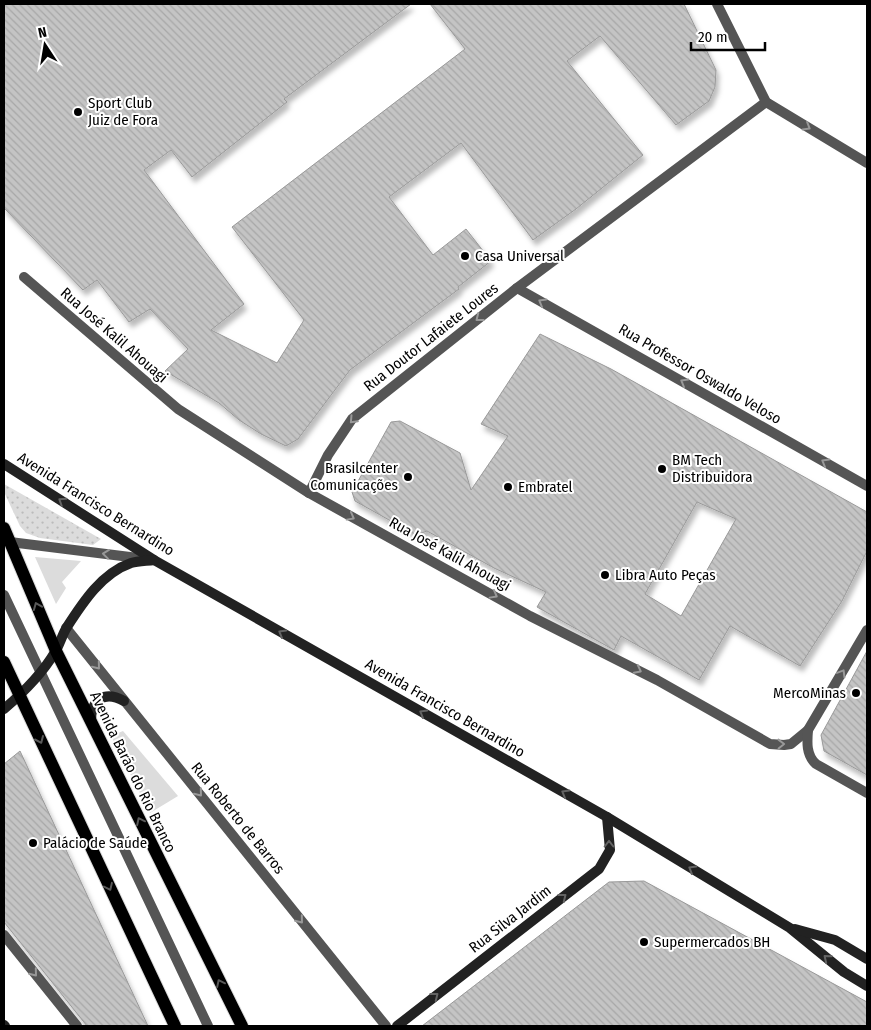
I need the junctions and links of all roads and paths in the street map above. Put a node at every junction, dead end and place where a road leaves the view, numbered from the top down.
1 (717, 4) edge
2 (766, 102) junction
3 (867, 164) edge
4 (24, 277) dead end
5 (518, 288) junction
6 (4, 464) edge
7 (867, 486) edge
8 (309, 493) junction
9 (4, 528) edge
10 (7, 540) edge
11 (154, 560) junction
12 (4, 595) edge
13 (66, 628) junction
14 (867, 630) edge
15 (56, 652) junction
16 (4, 662) edge
17 (41, 672) junction
18 (20, 696) junction
19 (124, 701) junction
20 (4, 708) edge
21 (91, 722) junction
22 (808, 730) junction
23 (867, 793) edge
24 (607, 818) junction
25 (790, 928) junction
26 (4, 935) edge
27 (867, 959) edge
28 (867, 986) edge
29 (77, 1026) edge
30 (175, 1026) edge
31 (208, 1026) edge
32 (242, 1026) edge
33 (386, 1026) edge
34 (396, 1026) edge

1 - 2 street
2 -> 3 street
2 - 5 street, Rua Doutor Lafaiete Loures
4 - 8 street, Rua José Kalil Ahouagi
7 -> 5 street, Rua Professor Oswaldo Veloso
5 -> 8 street, Rua Doutor Lafaiete Loures
11 -> 6 main road, Avenida Francisco Bernardino
8 -> 22 street, Rua José Kalil Ahouagi
9 - 10 main road, Avenida Barão do Rio Branco
11 -> 10 street
15 -> 10 main road, Avenida Barão do Rio Branco
11 - 13 main road
24 -> 11 main road, Avenida Francisco Bernardino
12 - 17 street
13 - 15 main road
13 -> 19 street, Rua Roberto de Barros
22 -> 14 street
15 - 17 main road
15 - 21 main road, Avenida Barão do Rio Branco
16 - 18 main road
17 - 18 main road
17 - 31 street
18 - 20 main road
18 -> 30 main road
19 - 21 main road
19 -> 33 street, Rua Roberto de Barros
32 -> 21 main road, Avenida Barão do Rio Branco
22 - 23 street
25 -> 24 main road, Avenida Francisco Bernardino
34 -> 24 main road, Rua Silva Jardim
25 - 27 main road
28 -> 25 main road, Avenida Francisco Bernardino
26 -> 29 street

